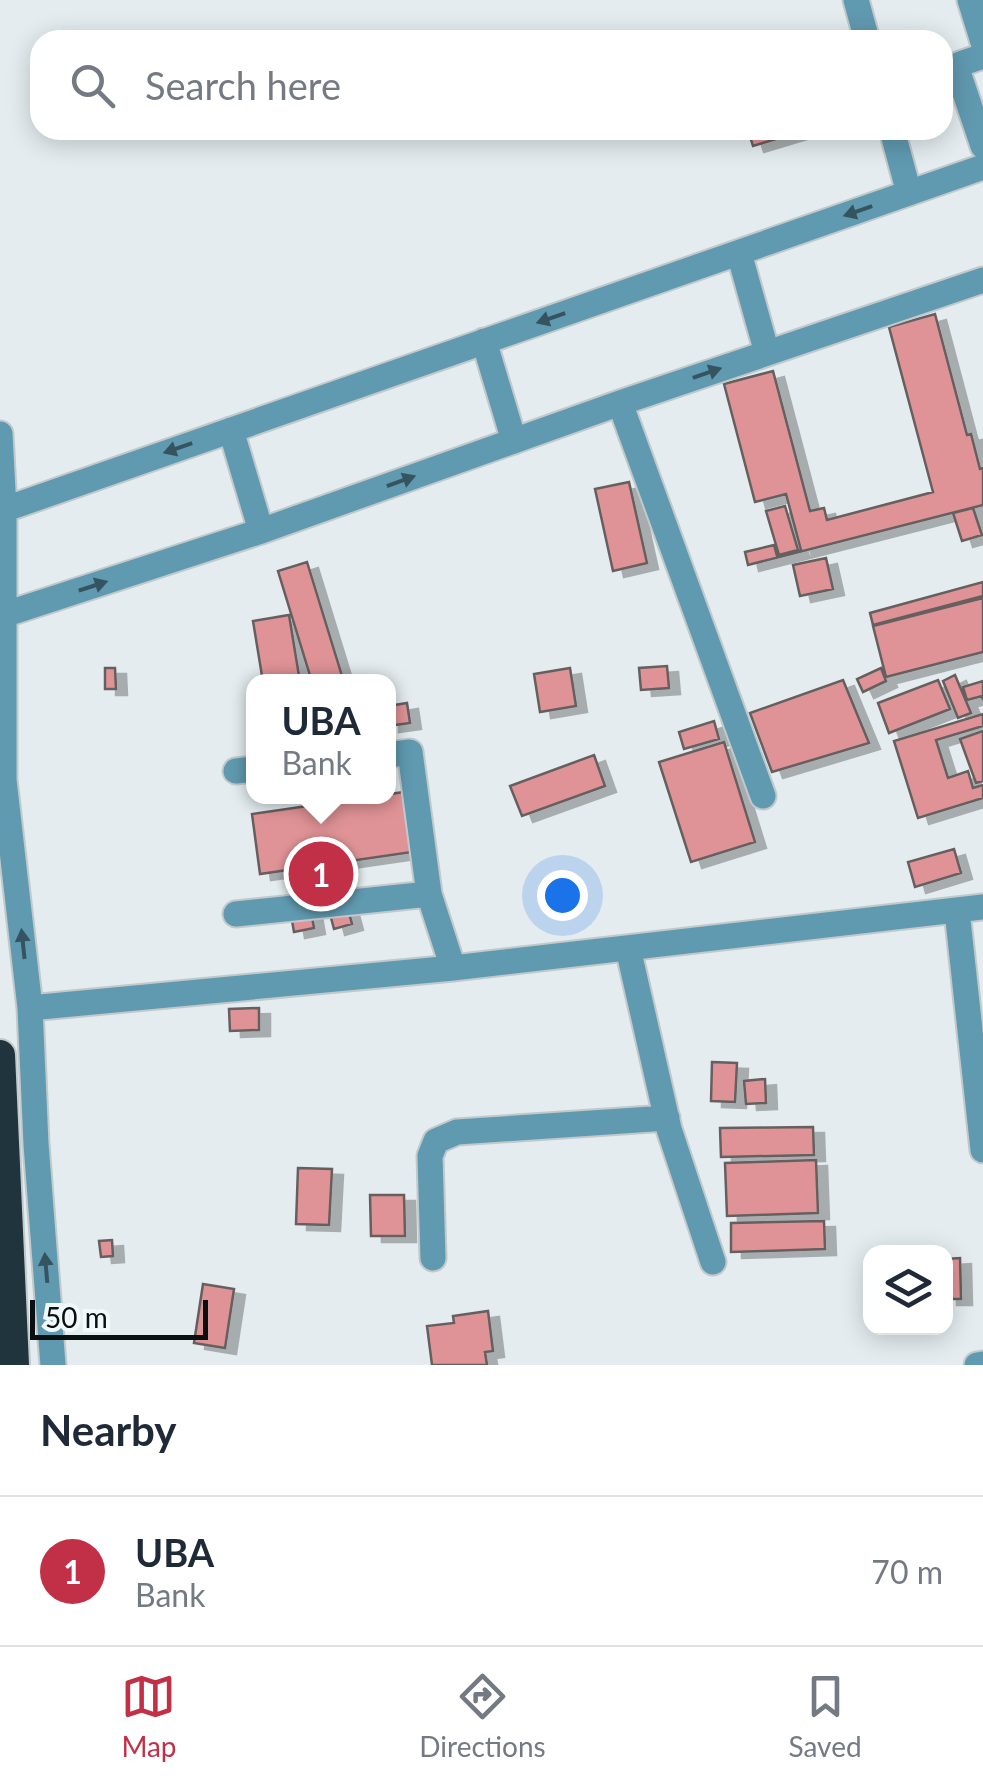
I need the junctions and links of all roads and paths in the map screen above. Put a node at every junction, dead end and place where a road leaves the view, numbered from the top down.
1 (856, 0) edge
2 (970, 0) edge
3 (864, 30) edge
4 (983, 42) edge
5 (983, 56) edge
6 (895, 140) edge
7 (983, 146) edge
8 (983, 167) edge
9 (909, 193) junction
10 (739, 253) junction
11 (983, 280) edge
12 (484, 341) junction
13 (767, 353) junction
14 (620, 403) junction
15 (230, 430) junction
16 (0, 434) edge
17 (514, 441) junction
18 (2, 510) edge
19 (261, 531) junction
20 (2, 615) edge
21 (396, 753) edge
22 (762, 796) dead end
23 (429, 894) junction
24 (970, 909) edge
25 (236, 914) dead end
26 (628, 948) junction
27 (453, 968) junction
28 (30, 1008) junction
29 (0, 1054) edge
30 (666, 1118) junction
31 (983, 1150) edge
32 (433, 1258) dead end
33 (713, 1262) dead end
34 (14, 1365) edge
35 (53, 1365) edge

1 - 3 street
2 - 4 street
5 - 7 street
6 - 9 street
8 - 9 street
9 -> 10 street
10 -> 12 street
10 - 13 street
11 - 13 street
12 - 15 street
12 - 17 street
14 -> 13 street
14 - 17 street
14 - 22 street
15 -> 18 street
15 - 19 street
16 - 18 street
19 -> 17 street
18 - 20 street
20 -> 19 street
28 -> 20 street
21 - 23 street
23 - 25 street
23 - 27 street
24 - 26 street
24 - 31 street
26 - 27 street
26 - 30 street
27 - 28 street
35 -> 28 street
29 - 34 highway
30 - 32 street
30 - 33 street

